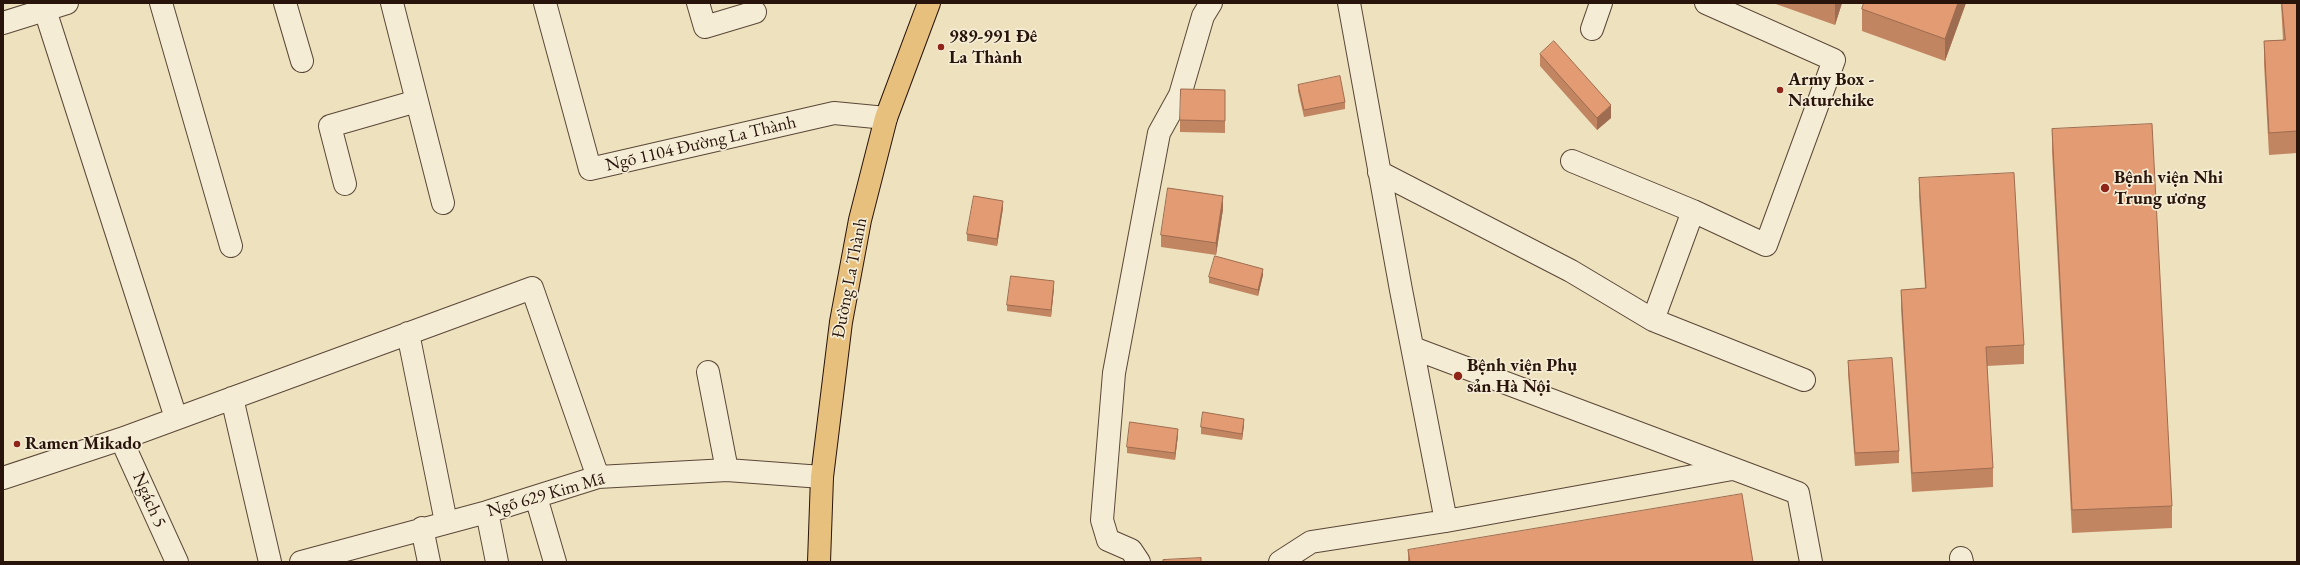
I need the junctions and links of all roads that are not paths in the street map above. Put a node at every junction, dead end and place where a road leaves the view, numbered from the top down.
1 (67, 3) edge
2 (161, 3) edge
3 (285, 3) edge
4 (392, 3) edge
5 (698, 3) edge
6 (928, 3) edge
7 (1211, 3) edge
8 (1349, 3) edge
9 (1602, 3) edge
10 (1706, 3) edge
11 (550, 4) edge
12 (44, 10) junction
13 (755, 12) dead end
14 (3, 23) edge
15 (1592, 29) dead end
16 (302, 61) dead end
17 (417, 101) junction
18 (886, 118) junction
19 (1572, 161) dead end
20 (1379, 172) junction
21 (345, 184) dead end
22 (443, 203) dead end
23 (1692, 211) junction
24 (231, 246) dead end
25 (1653, 320) junction
26 (408, 334) junction
27 (1413, 348) junction
28 (708, 372) dead end
29 (1804, 380) dead end
30 (232, 398) junction
31 (176, 418) junction
32 (121, 439) junction
33 (1732, 469) junction
34 (727, 470) junction
35 (598, 477) junction
36 (822, 477) junction
37 (3, 478) edge
38 (536, 496) junction
39 (487, 512) junction
40 (1446, 521) junction
41 (446, 522) junction
42 (422, 528) junction
43 (332, 558) edge
44 (177, 562) edge
45 (270, 562) edge
46 (301, 562) edge
47 (429, 562) edge
48 (497, 562) edge
49 (555, 562) edge
50 (819, 562) edge
51 (1139, 562) edge
52 (1280, 562) edge
53 (1811, 562) edge

1 - 12 street
2 - 24 street
3 - 16 street
4 - 17 street
5 - 13 street
6 - 18 main road, Đường La Thành
7 - 51 street
8 - 20 street
9 - 15 street
10 - 23 street
11 - 18 street, Ngõ 1104 Đường La Thành
12 - 14 street
12 - 31 street
17 - 21 street
17 - 22 street
18 - 36 main road, Đường La Thành
19 - 23 street
20 - 25 street
20 - 27 street
23 - 25 street
25 - 29 street
26 - 30 street
26 - 35 street
26 - 41 street
27 - 33 street
27 - 40 street
28 - 34 street
30 - 31 street
30 - 45 street
31 - 32 street
32 - 37 street
32 - 44 street, Ngách 5
33 - 40 street
33 - 53 street
34 - 35 street, Ngõ 629 Kim Mã
34 - 36 street, Ngõ 629 Kim Mã
35 - 38 street, Ngõ 629 Kim Mã
36 - 50 main road, Đường La Thành
38 - 39 street, Ngõ 629 Kim Mã
38 - 49 street
39 - 41 street, Ngõ 629 Kim Mã
39 - 48 street
40 - 52 street
41 - 42 street, Ngõ 629 Kim Mã
42 - 43 street, Ngõ 629 Kim Mã
42 - 47 street
43 - 46 street, Ngõ 629 Kim Mã

